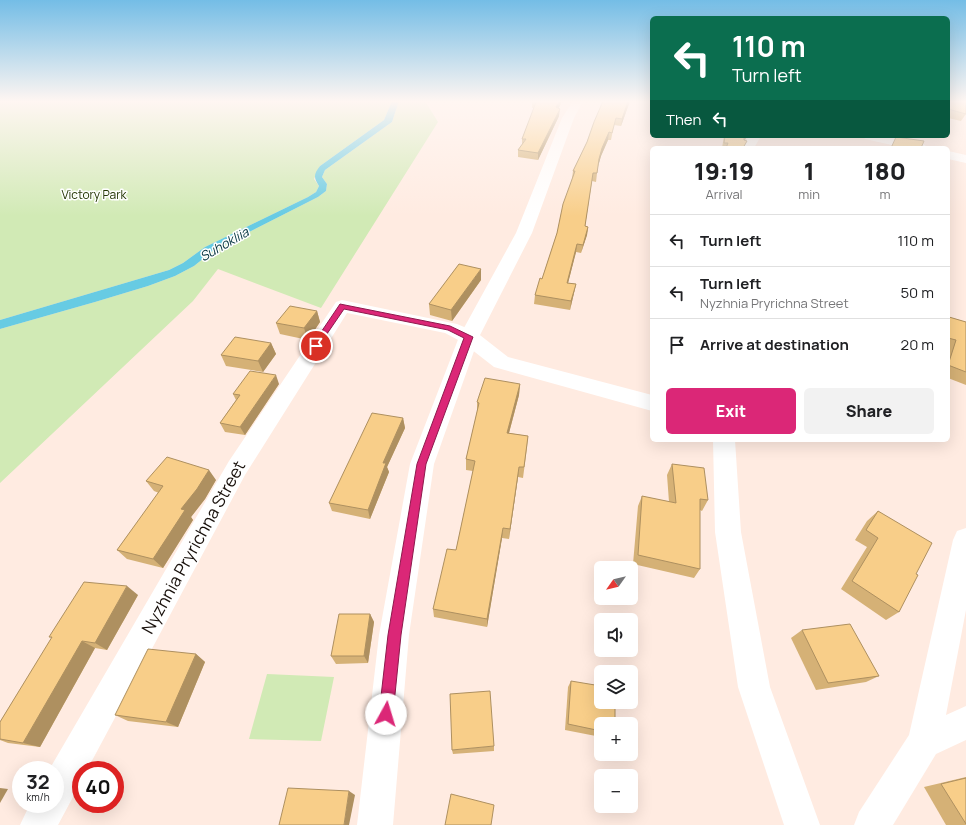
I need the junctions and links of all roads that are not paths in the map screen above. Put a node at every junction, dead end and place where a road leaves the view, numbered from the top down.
1 (560, 140) edge
2 (903, 140) edge
3 (917, 146) edge
4 (950, 155) edge
5 (966, 159) edge
6 (469, 337) junction
7 (650, 402) edge
8 (724, 442) edge
9 (966, 540) edge
10 (966, 723) edge
11 (924, 742) junction
12 (64, 778) edge
13 (45, 813) edge
14 (38, 825) edge
15 (375, 825) edge
16 (802, 825) edge
17 (872, 825) edge

1 - 6 street
2 - 3 street
4 - 5 street
6 - 7 street
6 - 12 street, Nyzhnia Pryrichna Street
6 - 15 street
8 - 16 street
9 - 11 street
10 - 11 street
11 - 17 street
13 - 14 street

